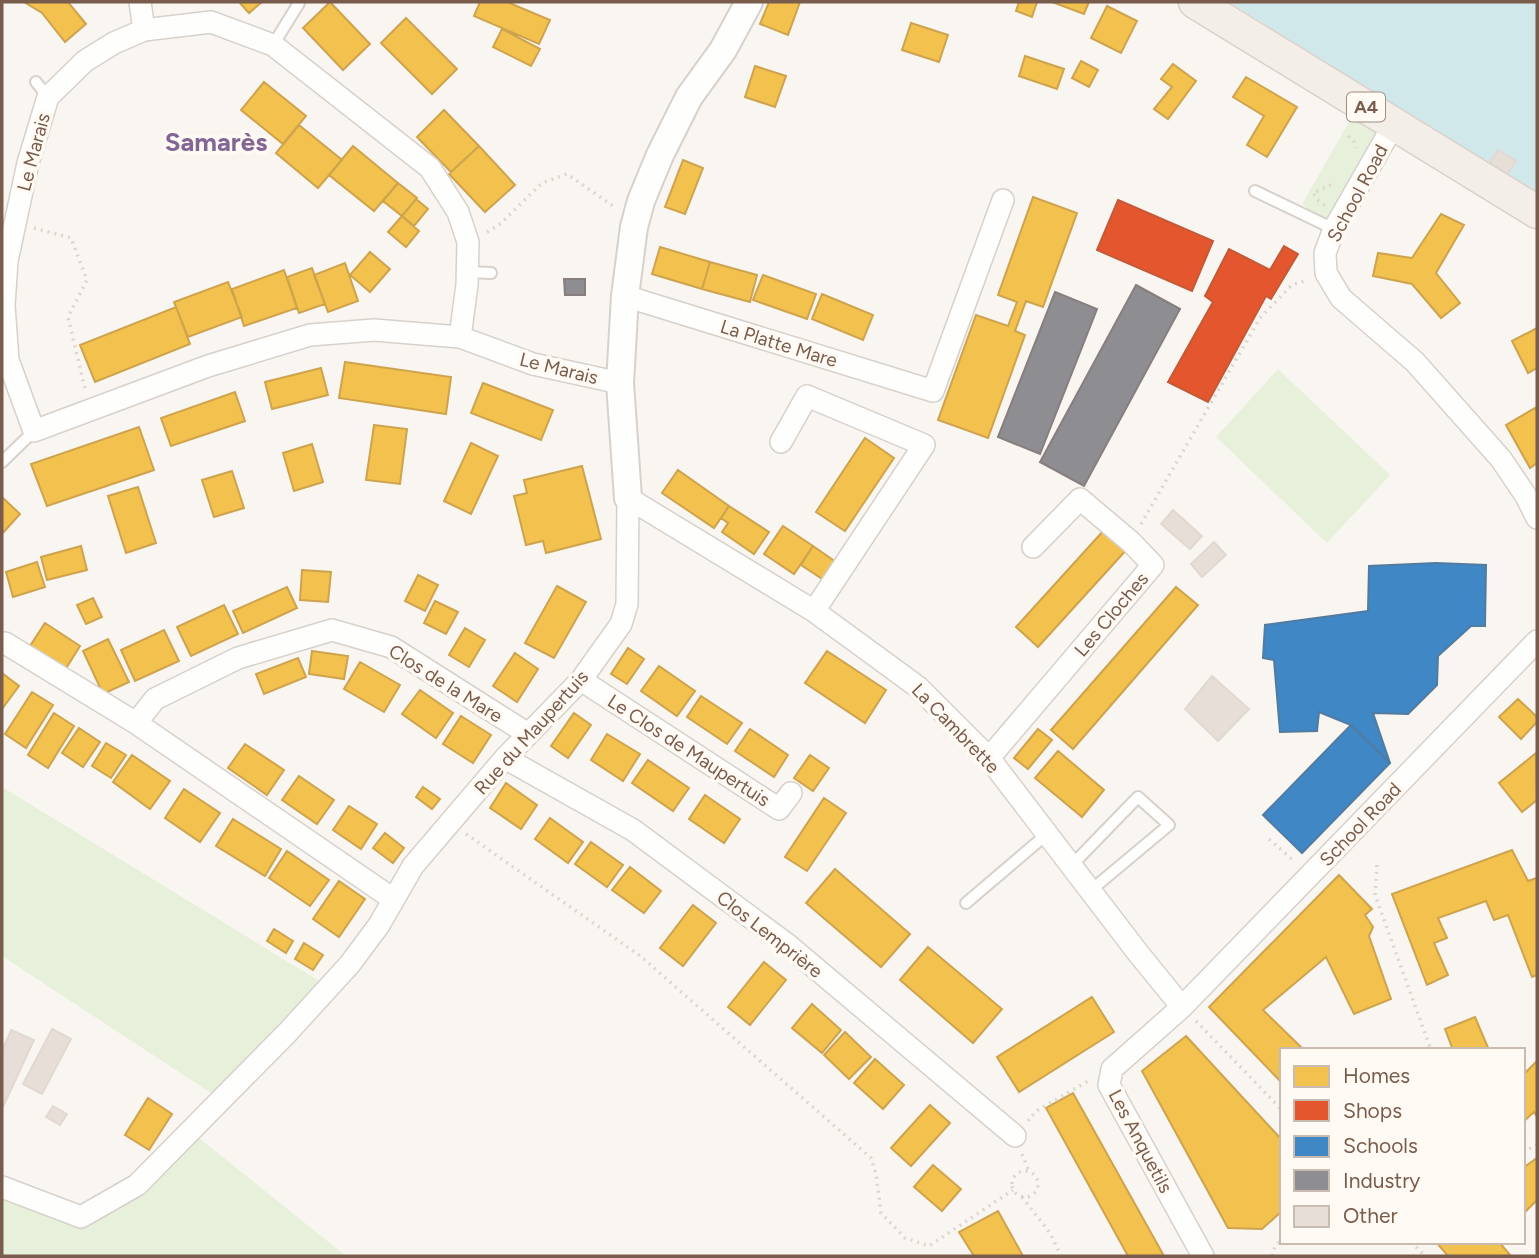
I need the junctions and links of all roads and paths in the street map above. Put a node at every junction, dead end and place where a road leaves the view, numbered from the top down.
1 (140, 2) edge
2 (749, 2) edge
3 (1195, 2) edge
4 (299, 3) edge
5 (144, 30) junction
6 (273, 45) junction
7 (1394, 124) junction
8 (1255, 191) dead end
9 (1003, 200) dead end
10 (1537, 212) edge
11 (15, 223) junction
12 (634, 227) junction
13 (1334, 229) junction
14 (468, 242) junction
15 (467, 272) junction
16 (491, 273) dead end
17 (1326, 273) junction
18 (625, 296) junction
19 (460, 337) junction
20 (620, 383) junction
21 (90, 411) junction
22 (34, 431) junction
23 (781, 442) dead end
24 (2, 462) edge
25 (628, 498) junction
26 (1537, 518) edge
27 (1131, 542) junction
28 (1033, 547) dead end
29 (814, 611) junction
30 (1537, 641) edge
31 (5, 643) dead end
32 (581, 680) junction
33 (136, 723) junction
34 (528, 734) junction
35 (505, 758) junction
36 (989, 758) junction
37 (791, 793) dead end
38 (451, 822) junction
39 (1047, 834) junction
40 (1269, 839) dead end
41 (1377, 865) dead end
42 (1071, 866) junction
43 (1310, 874) junction
44 (1090, 891) junction
45 (393, 899) junction
46 (966, 903) dead end
47 (1182, 1007) junction
48 (1430, 1048) edge
49 (1112, 1069) junction
50 (1280, 1108) edge
51 (1015, 1136) junction
52 (1029, 1171) junction
53 (2, 1187) edge
54 (1013, 1190) junction
55 (1022, 1197) junction
56 (1061, 1256) edge
57 (1203, 1256) edge

1 - 5 street
2 - 12 street, Rue du Maupertuis
3 - 7 main road, A4
4 - 6 lane
5 - 6 street, Le Marais
5 - 11 street, Le Marais
6 - 14 street, Le Marais
7 - 10 main road, A4
7 - 13 street, School Road
8 - 13 lane
9 - 18 street, La Platte Mare
11 - 21 path
11 - 22 street, Le Marais
12 - 14 path
12 - 18 street, Rue du Maupertuis
13 - 17 street, School Road
14 - 15 street, Le Marais
15 - 16 lane
15 - 19 street, Le Marais
17 - 26 street
17 - 27 path
18 - 20 street, Rue du Maupertuis
19 - 20 street, Le Marais
19 - 21 street, Le Marais
20 - 25 street, Rue du Maupertuis
21 - 22 street, Le Marais
22 - 24 lane
23 - 29 street
25 - 29 street, La Cambrette
25 - 32 street, Rue du Maupertuis
27 - 28 street, Les Cloches
27 - 36 street, Les Cloches
29 - 36 street, La Cambrette
30 - 43 street, School Road
31 - 33 street
32 - 34 street, Rue du Maupertuis
32 - 37 street, Le Clos de Maupertuis
33 - 34 street, Clos de la Mare
33 - 45 street
34 - 35 street, Rue du Maupertuis
35 - 38 street, Rue du Maupertuis
35 - 51 street, Clos Lemprière
36 - 39 street, La Cambrette
38 - 45 street, Rue du Maupertuis
38 - 54 path
39 - 42 street, La Cambrette
39 - 46 lane
40 - 43 path
41 - 48 path
42 - 44 street, La Cambrette
42 - 44 lane
43 - 47 street, School Road
44 - 47 street, La Cambrette
45 - 53 street, Rue du Maupertuis
47 - 49 street, Les Anquetils
47 - 50 path
49 - 51 path
49 - 57 street, Les Anquetils
51 - 52 path
52 - 54 path
52 - 55 path
54 - 55 path
55 - 56 path

